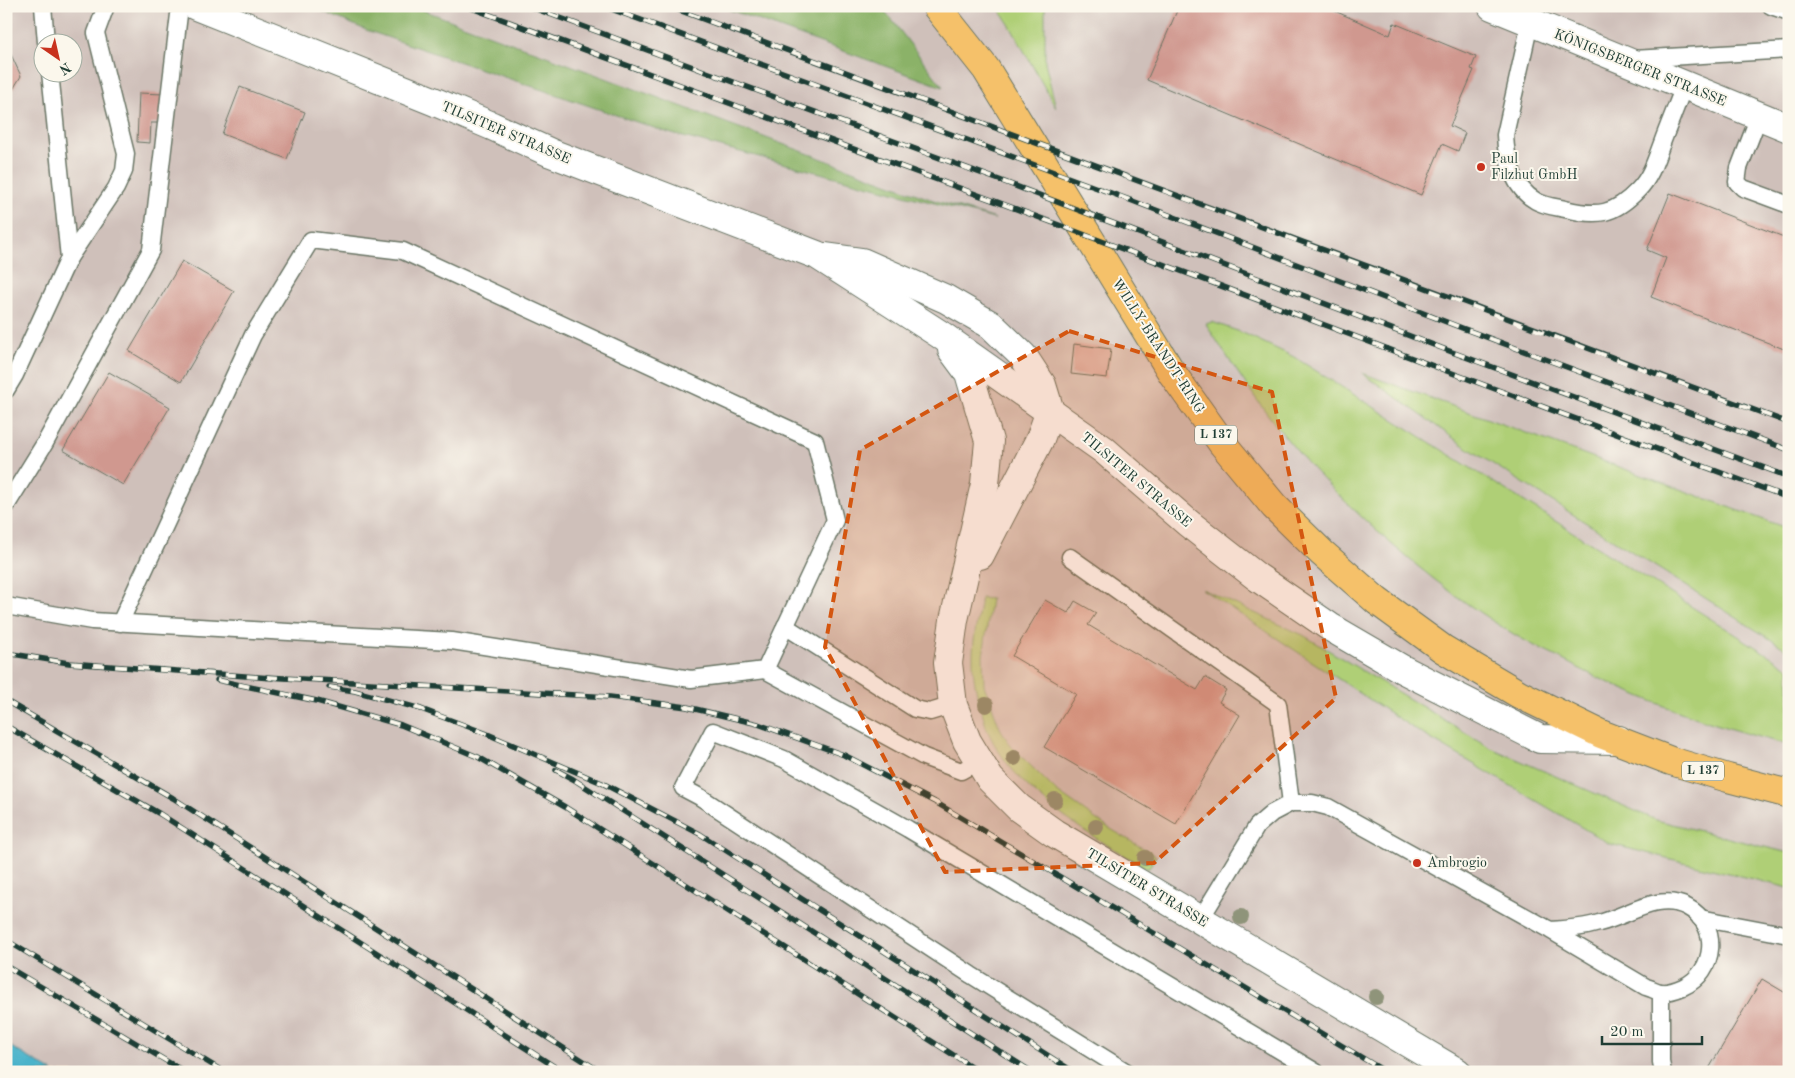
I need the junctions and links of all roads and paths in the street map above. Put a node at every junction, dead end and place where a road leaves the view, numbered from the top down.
1 (42, 6) edge
2 (106, 6) edge
3 (180, 6) edge
4 (196, 6) edge
5 (936, 6) edge
6 (1492, 6) edge
7 (1771, 6) edge
8 (1789, 12) edge
9 (1530, 23) junction
10 (45, 32) edge
11 (1789, 50) edge
12 (1621, 60) junction
13 (51, 82) edge
14 (1684, 86) junction
15 (1759, 116) junction
16 (1789, 128) edge
17 (1789, 206) edge
18 (817, 255) junction
19 (69, 258) junction
20 (941, 336) junction
21 (6, 390) edge
22 (1050, 411) junction
23 (6, 506) edge
24 (1070, 557) dead end
25 (6, 606) edge
26 (954, 620) junction
27 (120, 623) junction
28 (786, 626) junction
29 (766, 670) junction
30 (953, 705) junction
31 (1619, 740) junction
32 (980, 761) junction
33 (1789, 794) edge
34 (1291, 803) junction
35 (1700, 918) junction
36 (1200, 920) junction
37 (1550, 930) junction
38 (1789, 935) edge
39 (1661, 992) junction
40 (1128, 1072) edge
41 (1316, 1072) edge
42 (1457, 1072) edge
43 (1663, 1072) edge

1 - 10 lane
2 - 19 lane
3 - 23 lane
4 - 18 street, TILSITER STRASSE
5 - 31 main road, WILLY-BRANDT-RING / L 137
6 - 9 street, KÖNIGSBERGER STRASSE
7 - 8 lane
9 - 12 street, KÖNIGSBERGER STRASSE
9 - 14 lane
11 - 12 lane
12 - 14 street, KÖNIGSBERGER STRASSE
13 - 19 lane
14 - 15 street, KÖNIGSBERGER STRASSE
15 - 16 street, KÖNIGSBERGER STRASSE
15 - 17 lane
18 - 20 street, TILSITER STRASSE
18 - 22 street, TILSITER STRASSE
19 - 21 lane
20 - 22 street, TILSITER STRASSE
20 - 26 street, TILSITER STRASSE
22 - 26 street, TILSITER STRASSE
22 - 31 street, TILSITER STRASSE
24 - 34 lane
25 - 27 lane
26 - 30 street, TILSITER STRASSE
27 - 28 lane
27 - 29 lane
28 - 29 lane
28 - 30 lane
29 - 32 lane
30 - 32 street, TILSITER STRASSE
31 - 33 main road, WILLY-BRANDT-RING / L 137
32 - 36 street, TILSITER STRASSE
34 - 36 lane
34 - 37 lane
35 - 37 lane
35 - 38 lane
35 - 39 lane
36 - 42 street, TILSITER STRASSE
37 - 39 lane
39 - 43 lane
40 - 41 lane

